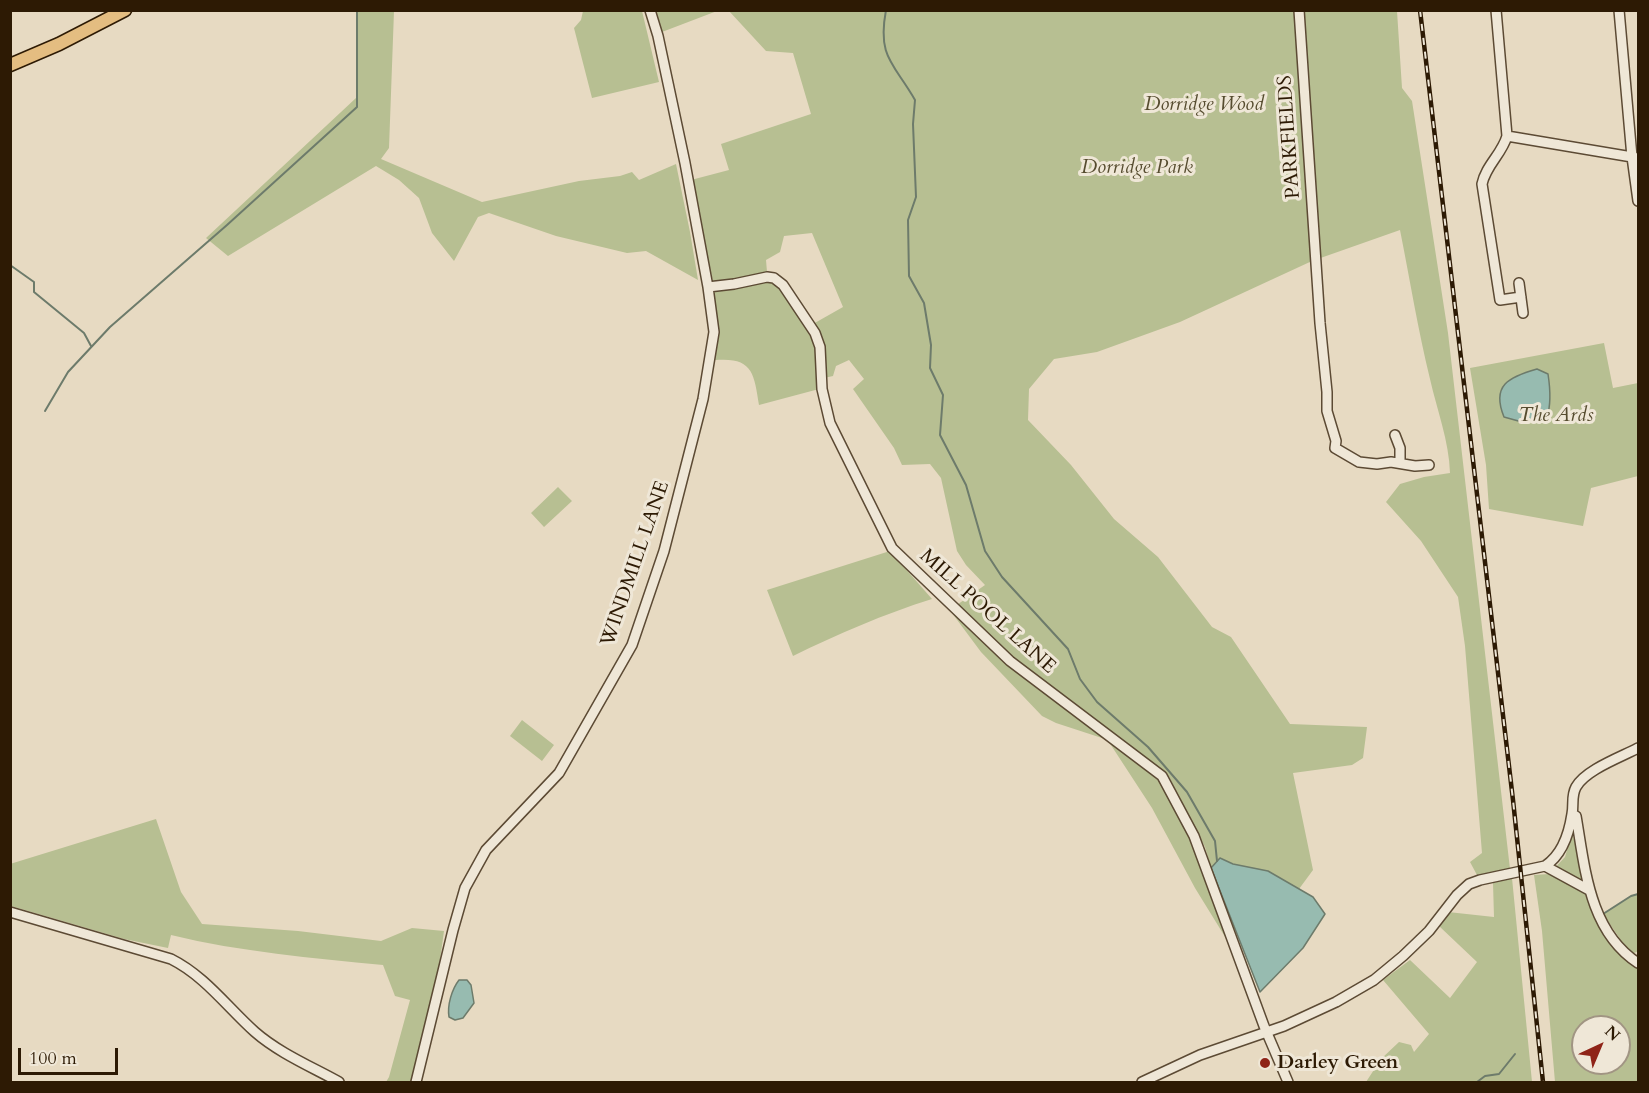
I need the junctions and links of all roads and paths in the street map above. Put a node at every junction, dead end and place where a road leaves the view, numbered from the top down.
1 (125, 10) edge
2 (650, 10) edge
3 (1299, 10) edge
4 (1496, 10) edge
5 (1618, 10) edge
6 (10, 65) edge
7 (1507, 136) junction
8 (1635, 158) edge
9 (1638, 201) edge
10 (1519, 283) dead end
11 (708, 287) junction
12 (1521, 297) junction
13 (1523, 313) dead end
14 (1395, 435) dead end
15 (1400, 463) junction
16 (1429, 465) dead end
17 (1638, 748) edge
18 (1572, 814) junction
19 (1545, 866) junction
20 (1590, 890) junction
21 (10, 912) edge
22 (1638, 963) edge
23 (1267, 1032) junction
24 (339, 1083) edge
25 (416, 1083) edge
26 (1142, 1083) edge
27 (1288, 1083) edge

1 - 6 main road
2 - 11 street, WINDMILL LANE
3 - 15 street, PARKFIELDS
4 - 7 street
5 - 8 street
7 - 8 street
7 - 12 street
8 - 9 street
10 - 12 street
11 - 23 street, MILL POOL LANE
11 - 25 street, WINDMILL LANE
12 - 13 street
14 - 15 street
15 - 16 street, PARKFIELDS
17 - 18 street
18 - 19 street
18 - 20 street
19 - 20 street
19 - 23 street
20 - 22 street
21 - 24 street
23 - 26 street
23 - 27 street, MILL POOL LANE

